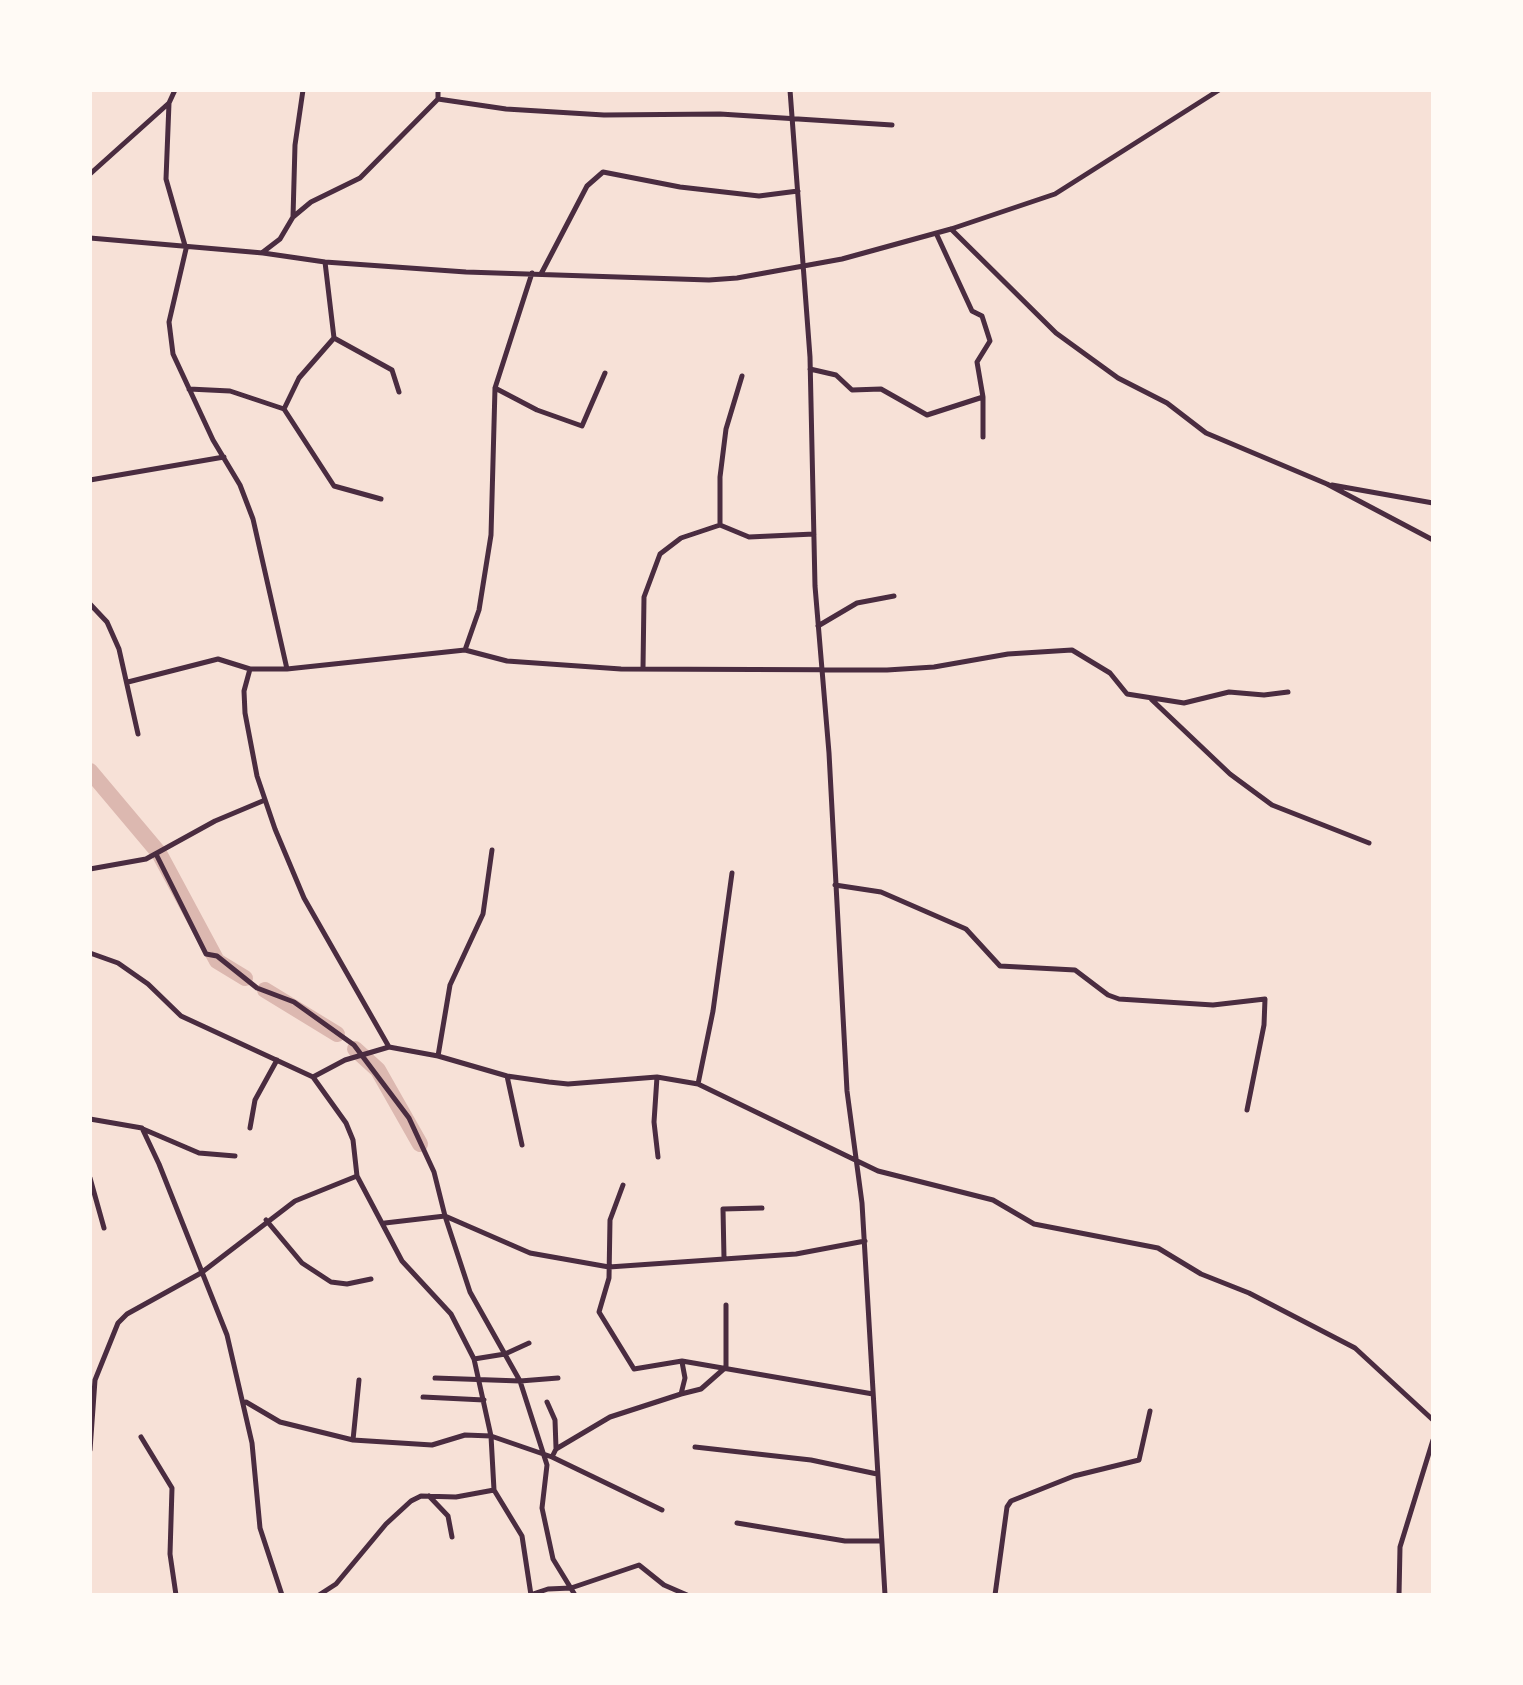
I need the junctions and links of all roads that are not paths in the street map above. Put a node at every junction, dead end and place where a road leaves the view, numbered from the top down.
1 (175, 90) edge
2 (303, 90) edge
3 (438, 90) edge
4 (790, 90) edge
5 (1219, 90) edge
6 (438, 99) junction
7 (169, 103) junction
8 (793, 121) junction
9 (892, 125) dead end
10 (90, 174) edge
11 (798, 191) junction
12 (293, 217) junction
13 (951, 229) junction
14 (936, 233) junction
15 (90, 238) edge
16 (186, 249) junction
17 (263, 253) junction
18 (325, 262) junction
19 (803, 266) junction
20 (532, 273) junction
21 (541, 274) junction
22 (334, 338) junction
23 (810, 369) junction
24 (605, 373) dead end
25 (742, 376) dead end
26 (495, 388) junction
27 (189, 389) junction
28 (399, 392) dead end
29 (983, 397) junction
30 (284, 409) junction
31 (983, 437) dead end
32 (224, 457) junction
33 (90, 480) edge
34 (1327, 484) junction
35 (381, 499) dead end
36 (1433, 503) edge
37 (720, 525) junction
38 (814, 534) junction
39 (1433, 540) edge
40 (894, 596) dead end
41 (90, 604) edge
42 (818, 626) junction
43 (465, 650) junction
44 (821, 667) junction
45 (643, 668) junction
46 (250, 669) junction
47 (287, 669) junction
48 (128, 682) junction
49 (1288, 692) dead end
50 (1150, 698) junction
51 (138, 734) dead end
52 (265, 800) junction
53 (1369, 843) dead end
54 (492, 850) dead end
55 (156, 854) junction
56 (90, 869) edge
57 (732, 873) dead end
58 (835, 885) junction
59 (90, 953) edge
60 (389, 1047) junction
61 (362, 1055) junction
62 (438, 1056) junction
63 (277, 1060) junction
64 (507, 1076) junction
65 (313, 1077) junction
66 (657, 1077) junction
67 (698, 1084) junction
68 (1247, 1110) dead end
69 (90, 1119) edge
70 (142, 1128) junction
71 (250, 1128) dead end
72 (522, 1145) dead end
73 (235, 1156) dead end
74 (658, 1157) dead end
75 (857, 1159) junction
76 (357, 1176) junction
77 (90, 1178) edge
78 (623, 1185) dead end
79 (762, 1208) dead end
80 (445, 1216) junction
81 (266, 1220) junction
82 (385, 1223) junction
83 (104, 1228) dead end
84 (865, 1241) junction
85 (724, 1258) junction
86 (609, 1267) junction
87 (201, 1273) junction
88 (371, 1279) dead end
89 (726, 1305) dead end
90 (529, 1343) dead end
91 (505, 1354) junction
92 (474, 1359) junction
93 (682, 1361) junction
94 (726, 1367) junction
95 (435, 1378) dead end
96 (558, 1378) dead end
97 (359, 1380) dead end
98 (479, 1380) junction
99 (520, 1381) junction
100 (681, 1394) junction
101 (873, 1394) junction
102 (423, 1397) dead end
103 (484, 1400) junction
104 (245, 1402) junction
105 (547, 1402) dead end
106 (1150, 1411) dead end
107 (1433, 1420) edge
108 (491, 1436) junction
109 (141, 1437) dead end
110 (353, 1440) junction
111 (1433, 1440) edge
112 (695, 1447) dead end
113 (556, 1449) junction
114 (90, 1450) edge
115 (549, 1456) junction
116 (877, 1474) junction
117 (494, 1490) junction
118 (429, 1496) junction
119 (662, 1510) dead end
120 (737, 1523) dead end
121 (452, 1537) dead end
122 (880, 1541) junction
123 (571, 1588) junction
124 (176, 1595) edge
125 (282, 1595) edge
126 (319, 1595) edge
127 (530, 1595) edge
128 (575, 1595) edge
129 (687, 1595) edge
130 (885, 1595) edge
131 (995, 1595) edge
132 (1399, 1595) edge

1 - 7 street
2 - 12 street
3 - 6 street
4 - 8 street
5 - 13 street
6 - 8 street
6 - 12 street
7 - 10 street
7 - 16 street
8 - 9 street
8 - 11 street
11 - 19 street
11 - 21 street
12 - 17 street
13 - 14 street
13 - 34 street
14 - 19 street
14 - 29 street
15 - 16 street
16 - 17 street
16 - 27 street
17 - 18 street
18 - 20 street
18 - 22 street
19 - 21 street
19 - 23 street
20 - 21 street
20 - 26 street
22 - 28 street
22 - 30 street
23 - 29 street
23 - 38 street
24 - 26 street
25 - 37 street
26 - 43 street
27 - 30 street
27 - 32 street
29 - 31 street
30 - 35 street
32 - 33 street
32 - 47 street
34 - 36 street
34 - 39 street
37 - 38 street
37 - 45 street
38 - 42 street
40 - 42 street
41 - 48 street
42 - 44 street
43 - 45 street
43 - 47 street
44 - 45 street
44 - 50 street
44 - 58 street
46 - 47 street
46 - 48 street
46 - 52 street
48 - 51 street
49 - 50 street
50 - 53 street
52 - 55 street
52 - 60 street
54 - 62 street
55 - 56 street
55 - 61 street
57 - 67 street
58 - 68 street
58 - 75 street
59 - 63 street
60 - 61 street
60 - 62 street
61 - 65 street
61 - 80 street
62 - 64 street
63 - 65 street
63 - 71 street
64 - 66 street
64 - 72 street
65 - 76 street
66 - 67 street
66 - 74 street
67 - 75 street
69 - 70 street
70 - 73 street
70 - 87 street
75 - 84 street
75 - 107 street
76 - 81 street
76 - 82 street
77 - 83 street
78 - 86 street
79 - 85 street
80 - 82 street
80 - 86 street
80 - 91 street
81 - 87 street
81 - 88 street
82 - 92 street
84 - 85 street
84 - 101 street
85 - 86 street
86 - 93 street
87 - 104 street
87 - 114 street
89 - 94 street
90 - 91 street
91 - 92 street
91 - 99 street
92 - 98 street
93 - 94 street
93 - 100 street
94 - 100 street
94 - 101 street
95 - 98 street
96 - 99 street
97 - 110 street
98 - 99 street
98 - 103 street
99 - 115 street
100 - 113 street
101 - 116 street
102 - 103 street
103 - 108 street
104 - 110 street
104 - 125 street
105 - 113 street
106 - 131 street
108 - 110 street
108 - 115 street
108 - 117 street
109 - 124 street
111 - 132 street
112 - 116 street
113 - 115 street
115 - 119 street
115 - 123 street
116 - 122 street
117 - 118 street
117 - 127 street
118 - 121 street
118 - 126 street
120 - 122 street
122 - 130 street
123 - 127 street
123 - 128 street
123 - 129 street

